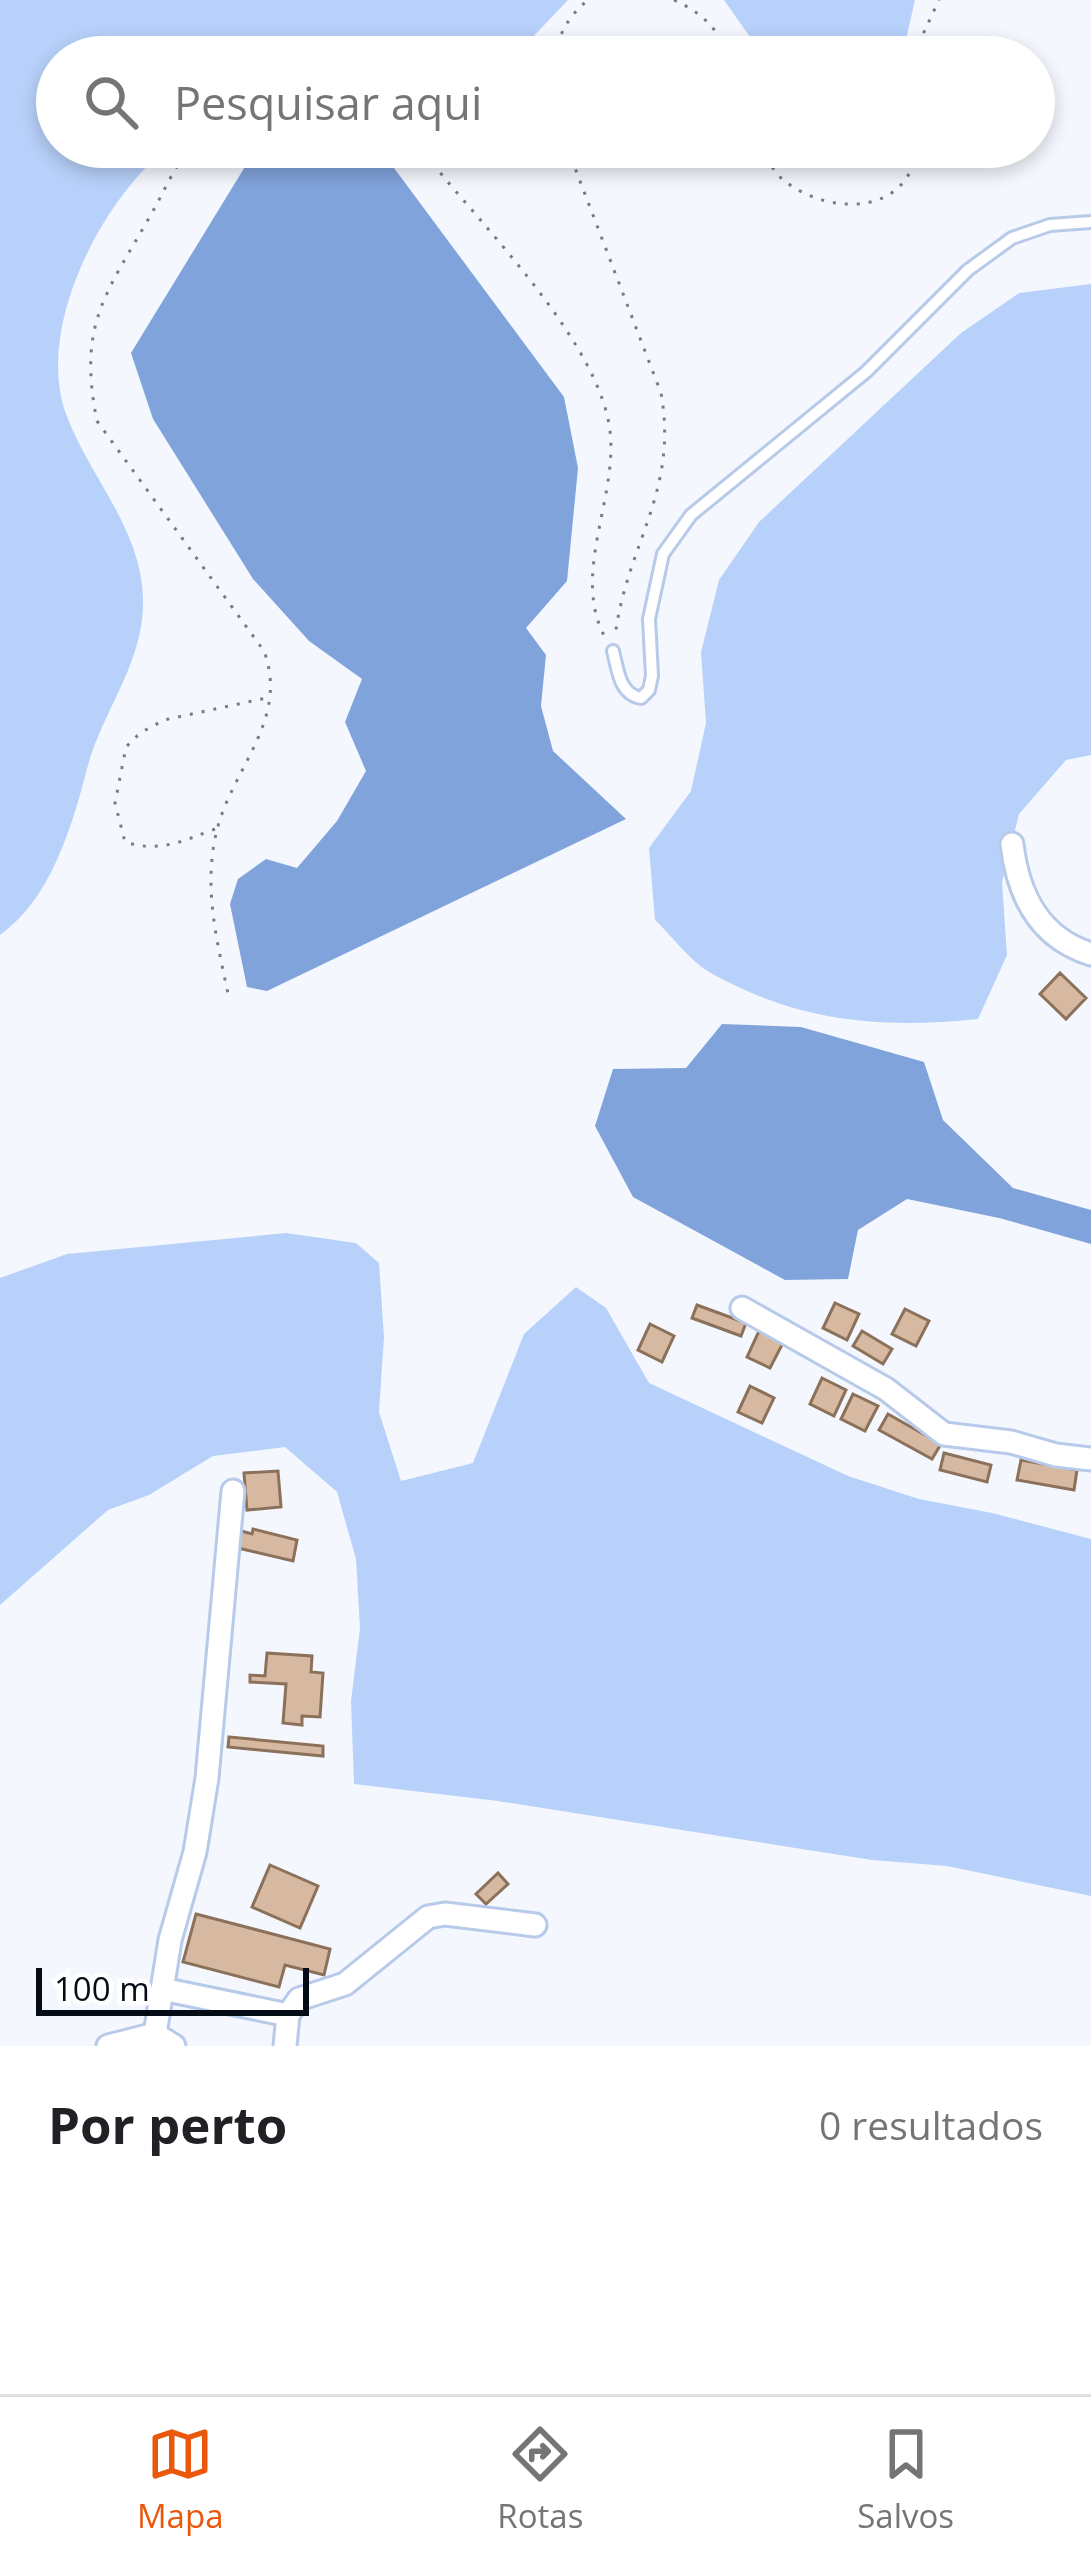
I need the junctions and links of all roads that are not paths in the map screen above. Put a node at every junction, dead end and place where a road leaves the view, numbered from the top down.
1 (1091, 222) edge
2 (613, 651) road end
3 (1012, 844) dead end
4 (1091, 953) edge
5 (742, 1308) dead end
6 (1091, 1459) edge
7 (232, 1491) dead end
8 (535, 1925) dead end
9 (162, 1989) junction
10 (288, 2014) junction
11 (165, 2040) edge
12 (108, 2046) edge
13 (285, 2046) edge

1 - 2 lane
3 - 4 street
5 - 6 street
7 - 9 street
8 - 10 street
9 - 10 street
9 - 11 street
10 - 13 street
11 - 12 street

